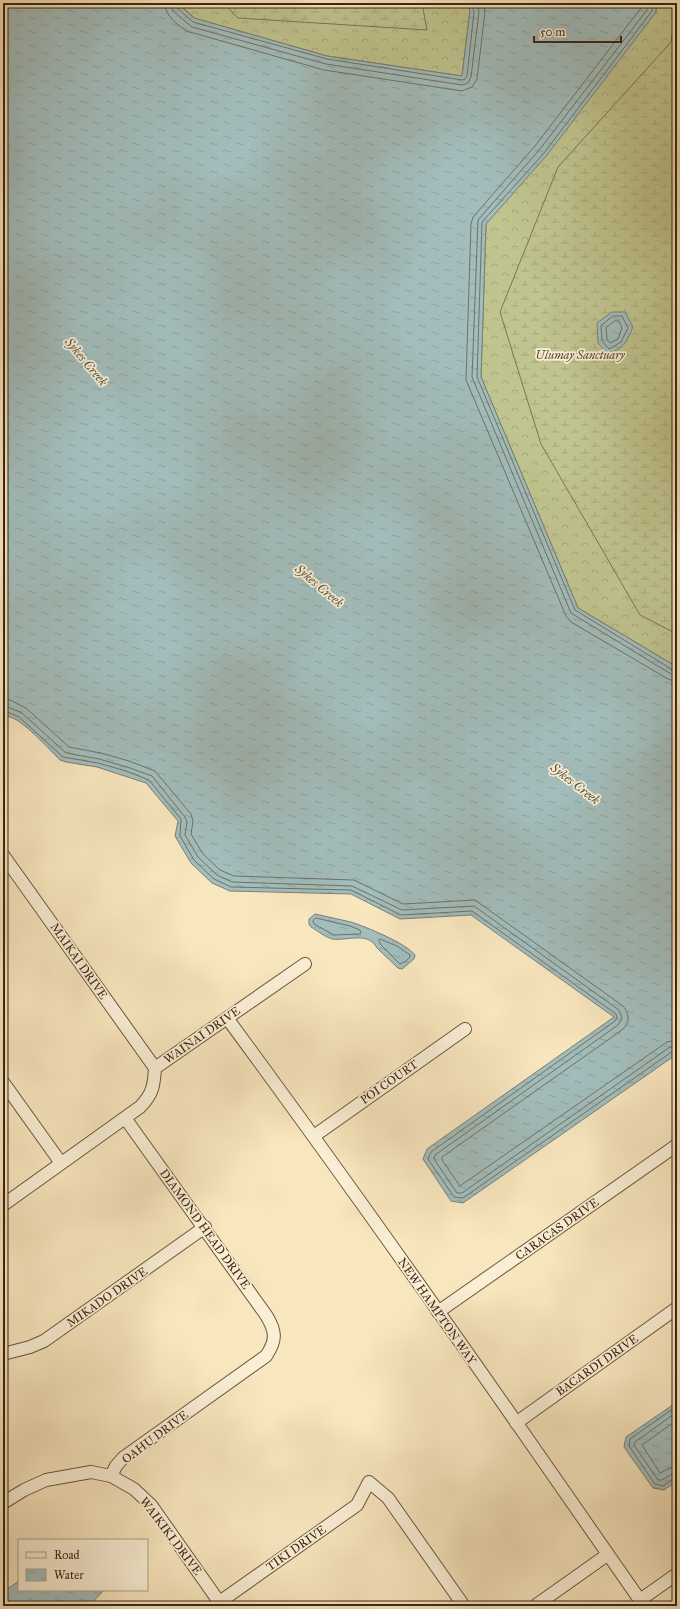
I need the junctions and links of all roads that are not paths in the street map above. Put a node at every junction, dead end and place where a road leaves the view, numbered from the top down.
1 (3, 855) edge
2 (305, 964) dead end
3 (227, 1018) junction
4 (465, 1029) dead end
5 (155, 1068) junction
6 (3, 1082) edge
7 (124, 1118) junction
8 (314, 1136) junction
9 (677, 1146) edge
10 (61, 1163) junction
11 (3, 1205) edge
12 (204, 1227) junction
13 (677, 1308) edge
14 (438, 1312) junction
15 (273, 1345) joint
16 (3, 1354) edge
17 (516, 1422) junction
18 (111, 1476) junction
19 (3, 1504) edge
20 (607, 1555) junction
21 (677, 1574) edge
22 (642, 1603) edge
23 (219, 1605) edge
24 (464, 1606) edge
25 (535, 1606) edge

1 - 5 street, MAIKAI DRIVE
2 - 3 street, WAINAI DRIVE
3 - 5 street, WAINAI DRIVE
3 - 8 street, NEW HAMPTON WAY
4 - 8 street, POI COURT
5 - 7 street, WAINAI DRIVE
6 - 10 street
7 - 10 street, WAINAI DRIVE
7 - 12 street, DIAMOND HEAD DRIVE
8 - 14 street, NEW HAMPTON WAY
9 - 14 street, CARACAS DRIVE
10 - 11 street, WAINAI DRIVE
12 - 15 street, DIAMOND HEAD DRIVE
12 - 16 street, MIKADO DRIVE
13 - 17 street, BACARDI DRIVE
14 - 17 street, NEW HAMPTON WAY
15 - 18 street, OAHU DRIVE
17 - 20 street, NEW HAMPTON WAY
18 - 19 street
18 - 23 street, WAIKIKI DRIVE
20 - 22 street, NEW HAMPTON WAY
20 - 25 street
21 - 22 street
23 - 24 street, TIKI DRIVE

